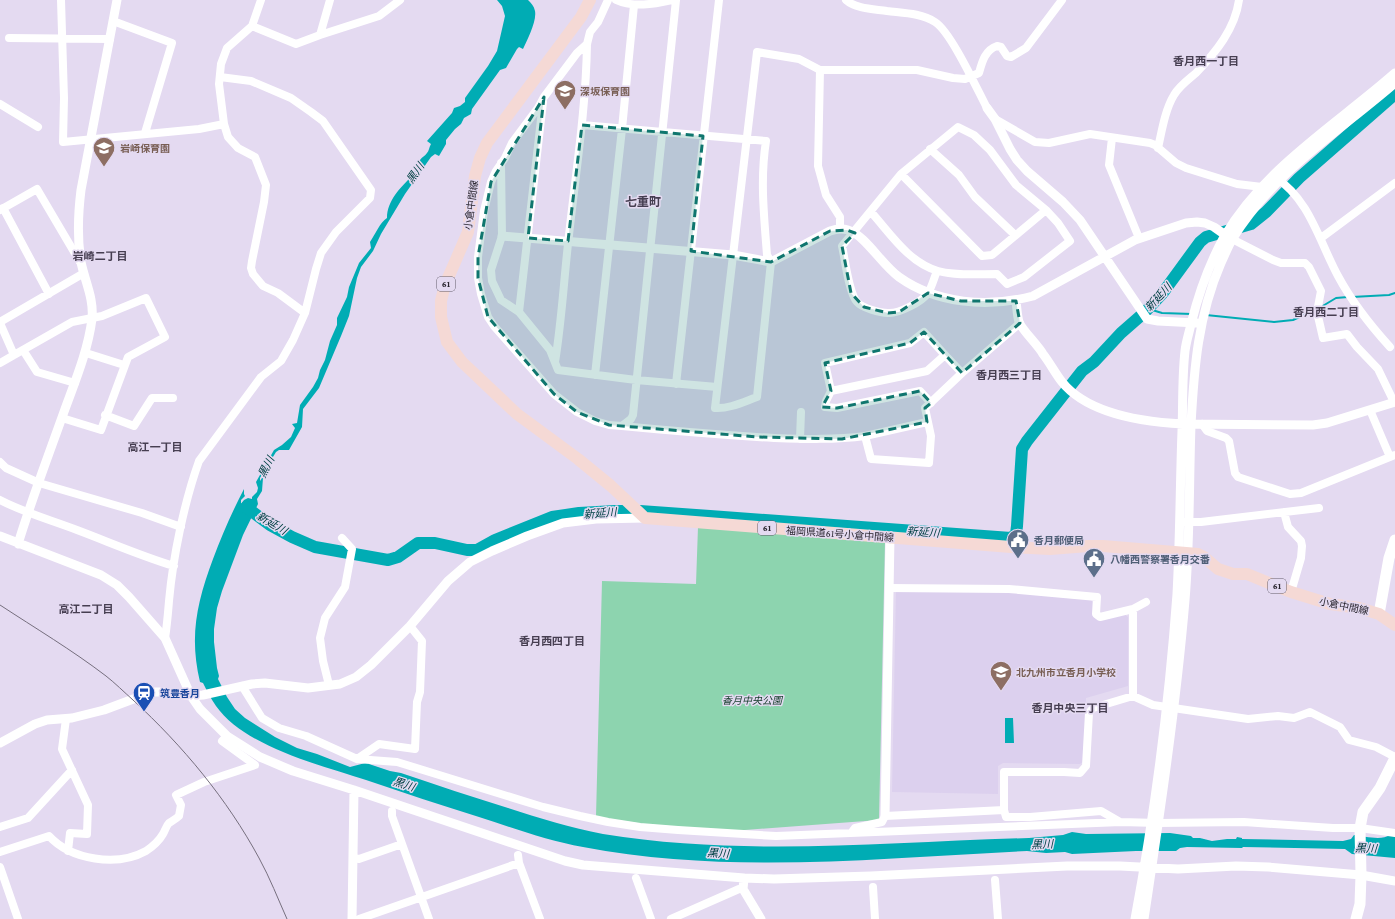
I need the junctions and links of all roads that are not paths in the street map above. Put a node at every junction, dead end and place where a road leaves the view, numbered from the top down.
1 (61, 0) edge
2 (117, 0) edge
3 (261, 0) edge
4 (330, 0) edge
5 (400, 0) edge
6 (590, 0) edge
7 (608, 0) edge
8 (616, 0) edge
9 (672, 0) edge
10 (676, 0) edge
11 (719, 0) edge
12 (846, 0) edge
13 (1062, 0) edge
14 (1239, 0) edge
15 (634, 5) junction
16 (113, 21) junction
17 (252, 26) junction
18 (320, 35) junction
19 (9, 38) dead end
20 (62, 38) junction
21 (110, 39) junction
22 (587, 44) junction
23 (820, 70) junction
24 (1395, 73) edge
25 (220, 76) junction
26 (1392, 86) edge
27 (544, 97) junction
28 (0, 104) edge
29 (987, 108) joint
30 (995, 119) junction
31 (224, 124) junction
32 (582, 125) junction
33 (38, 127) dead end
34 (622, 129) junction
35 (662, 132) junction
36 (146, 133) junction
37 (703, 136) junction
38 (746, 138) junction
39 (1112, 138) junction
40 (92, 139) junction
41 (1158, 148) junction
42 (930, 150) junction
43 (501, 163) junction
44 (902, 174) junction
45 (1276, 177) junction
46 (1395, 183) edge
47 (1262, 187) junction
48 (1, 209) edge
49 (1046, 210) junction
50 (871, 212) junction
51 (840, 228) junction
52 (855, 233) junction
53 (1015, 235) junction
54 (502, 236) junction
55 (1229, 237) junction
56 (528, 238) junction
57 (1139, 238) junction
58 (1321, 238) junction
59 (568, 241) junction
60 (610, 244) junction
61 (650, 248) junction
62 (691, 251) junction
63 (733, 255) junction
64 (1105, 256) junction
65 (771, 262) junction
66 (81, 264) junction
67 (937, 271) junction
68 (84, 273) junction
69 (928, 293) junction
70 (49, 294) junction
71 (1016, 301) junction
72 (519, 312) junction
73 (305, 313) junction
74 (92, 318) junction
75 (0, 323) edge
76 (1020, 323) junction
77 (1192, 323) junction
78 (1202, 323) junction
79 (1390, 347) dead end
80 (23, 350) junction
81 (86, 353) junction
82 (14, 355) junction
83 (945, 355) junction
84 (555, 362) junction
85 (0, 363) edge
86 (124, 365) junction
87 (962, 373) junction
88 (595, 375) junction
89 (636, 380) junction
90 (75, 383) junction
91 (676, 384) junction
92 (717, 387) junction
93 (831, 391) junction
94 (173, 398) dead end
95 (931, 402) junction
96 (1394, 402) edge
97 (1370, 410) junction
98 (801, 412) dead end
99 (105, 415) junction
100 (62, 418) junction
101 (927, 422) junction
102 (1187, 424) junction
103 (1202, 424) junction
104 (622, 426) junction
105 (865, 436) junction
106 (800, 439) junction
107 (1393, 456) edge
108 (0, 462) edge
109 (39, 483) junction
110 (0, 500) edge
111 (1319, 508) dead end
112 (1284, 512) junction
113 (27, 514) junction
114 (645, 518) junction
115 (1185, 522) junction
116 (181, 527) junction
117 (0, 536) edge
118 (890, 537) junction
119 (342, 538) dead end
120 (1395, 540) edge
121 (18, 544) junction
122 (1184, 553) junction
123 (174, 566) junction
124 (889, 588) junction
125 (1291, 592) junction
126 (1146, 602) dead end
127 (1133, 609) junction
128 (1379, 614) junction
129 (1395, 625) edge
130 (410, 626) junction
131 (165, 638) junction
132 (329, 685) junction
133 (238, 687) junction
134 (191, 696) junction
135 (1133, 696) junction
136 (1170, 707) junction
137 (66, 719) junction
138 (227, 736) junction
139 (0, 743) edge
140 (1395, 758) edge
141 (357, 759) junction
142 (72, 770) junction
143 (354, 790) junction
144 (1004, 810) junction
145 (392, 811) dead end
146 (884, 816) junction
147 (1121, 822) junction
148 (1154, 823) junction
149 (0, 827) edge
150 (1360, 830) junction
151 (851, 833) junction
152 (1395, 833) edge
153 (402, 844) junction
154 (68, 851) junction
155 (0, 852) edge
156 (353, 858) junction
157 (1149, 864) junction
158 (0, 867) edge
159 (1361, 870) junction
160 (636, 878) dead end
161 (744, 878) junction
162 (995, 880) dead end
163 (1395, 881) edge
164 (872, 887) dead end
165 (744, 889) junction
166 (422, 897) junction
167 (18, 919) edge
168 (352, 919) edge
169 (358, 919) edge
170 (429, 919) edge
171 (540, 919) edge
172 (651, 919) edge
173 (671, 919) edge
174 (761, 919) edge
175 (874, 919) edge
176 (998, 919) edge
177 (1135, 919) edge
178 (1144, 919) edge
179 (1356, 919) edge

1 - 20 street
2 - 16 street
3 - 17 street
4 - 18 street
5 - 18 street
6 - 114 main road, 小倉中間線 / 61
7 - 22 street
8 - 15 street
9 - 15 street
10 - 35 street
11 - 37 street
12 - 29 street
13 - 23 street
14 - 41 street
15 - 34 street
16 - 21 street
16 - 36 street
17 - 18 street
17 - 25 street
19 - 20 street
20 - 21 street
20 - 40 street
21 - 40 street
22 - 27 street
22 - 32 street
23 - 38 street
23 - 51 street
24 - 26 street
25 - 31 street
25 - 73 street
26 - 45 street
27 - 43 street
27 - 56 street
28 - 33 street
29 - 30 street
30 - 39 street
30 - 64 street
31 - 36 street
31 - 73 street
32 - 34 street
32 - 59 street
34 - 35 street
34 - 60 street
35 - 37 street
35 - 61 street
36 - 40 street
37 - 38 street
37 - 62 street
38 - 63 street
38 - 65 street
39 - 41 street
39 - 57 street
40 - 66 street
41 - 47 street
42 - 44 street
42 - 49 street
42 - 53 street
43 - 54 street
43 - 104 street
44 - 50 street
44 - 53 street
45 - 47 street
45 - 55 street
45 - 58 street
46 - 58 street
47 - 55 street
48 - 66 street
48 - 70 street
49 - 53 street
49 - 67 street
50 - 52 street
50 - 67 street
51 - 52 street
51 - 65 street
52 - 69 street
52 - 69 street
54 - 56 street
54 - 72 street
55 - 57 street
55 - 77 street
55 - 78 street
55 - 96 street
56 - 59 street
56 - 72 street
57 - 64 street
58 - 79 street
59 - 60 street
59 - 84 street
60 - 61 street
60 - 88 street
61 - 62 street
61 - 89 street
62 - 63 street
62 - 91 street
63 - 65 street
63 - 92 street
64 - 71 street
64 - 77 street
65 - 92 street
66 - 68 street
67 - 69 street
68 - 70 street
68 - 74 street
69 - 71 street
70 - 75 street
71 - 76 street
72 - 84 street
73 - 116 street
74 - 80 street
74 - 81 street
74 - 86 street
75 - 82 street
76 - 87 street
76 - 102 street
77 - 78 street
77 - 102 street
78 - 102 street
80 - 82 street
80 - 90 street
81 - 86 street
81 - 90 street
82 - 85 street
83 - 87 street
83 - 93 street
83 - 93 street
84 - 88 street
86 - 99 street
87 - 95 street
88 - 89 street
89 - 91 street
89 - 104 street
90 - 100 street
91 - 92 street
93 - 95 street
94 - 99 street
95 - 101 street
96 - 97 street
97 - 103 street
97 - 107 street
98 - 106 street
99 - 100 street
100 - 109 street
101 - 105 street
101 - 105 street
102 - 103 street
102 - 115 street
103 - 107 street
104 - 106 street
105 - 106 street
108 - 109 street
109 - 113 street
109 - 116 street
110 - 113 street
111 - 112 street
112 - 115 street
112 - 125 street
113 - 121 street
113 - 123 street
114 - 118 main road, 福岡県道61号小倉中間線 / 61
114 - 130 street
115 - 122 street
116 - 123 street
117 - 121 street
118 - 122 main road, 福岡県道61号小倉中間線 / 61
118 - 124 street
119 - 132 street
120 - 128 main road
121 - 131 street
122 - 125 main road, 小倉中間線 / 61
122 - 136 street
123 - 131 street
124 - 127 street
124 - 146 street
125 - 128 main road, 小倉中間線 / 61
126 - 127 street
127 - 135 street
128 - 129 main road, 小倉中間線 / 61
130 - 132 street
130 - 141 street
131 - 134 street
132 - 133 street
133 - 134 street
133 - 141 street
134 - 137 street
134 - 138 street
135 - 136 street
135 - 144 street
136 - 140 street
136 - 148 street
137 - 139 street
137 - 142 street
138 - 143 street
138 - 154 street
140 - 150 main road
141 - 151 street
142 - 149 street
142 - 154 street
143 - 156 street
143 - 161 street
144 - 146 street
144 - 147 street
145 - 153 street
146 - 151 street
147 - 148 street
147 - 151 street
148 - 150 street
148 - 157 street
150 - 152 street
150 - 159 main road
153 - 156 street
153 - 166 street
154 - 155 street
156 - 168 street
157 - 159 street
157 - 161 street
157 - 177 street
157 - 178 street
158 - 167 street
159 - 163 street
159 - 179 main road
160 - 172 street
161 - 165 street
162 - 176 street
164 - 175 street
165 - 173 street
165 - 174 street
166 - 169 street
166 - 170 street
166 - 171 street

